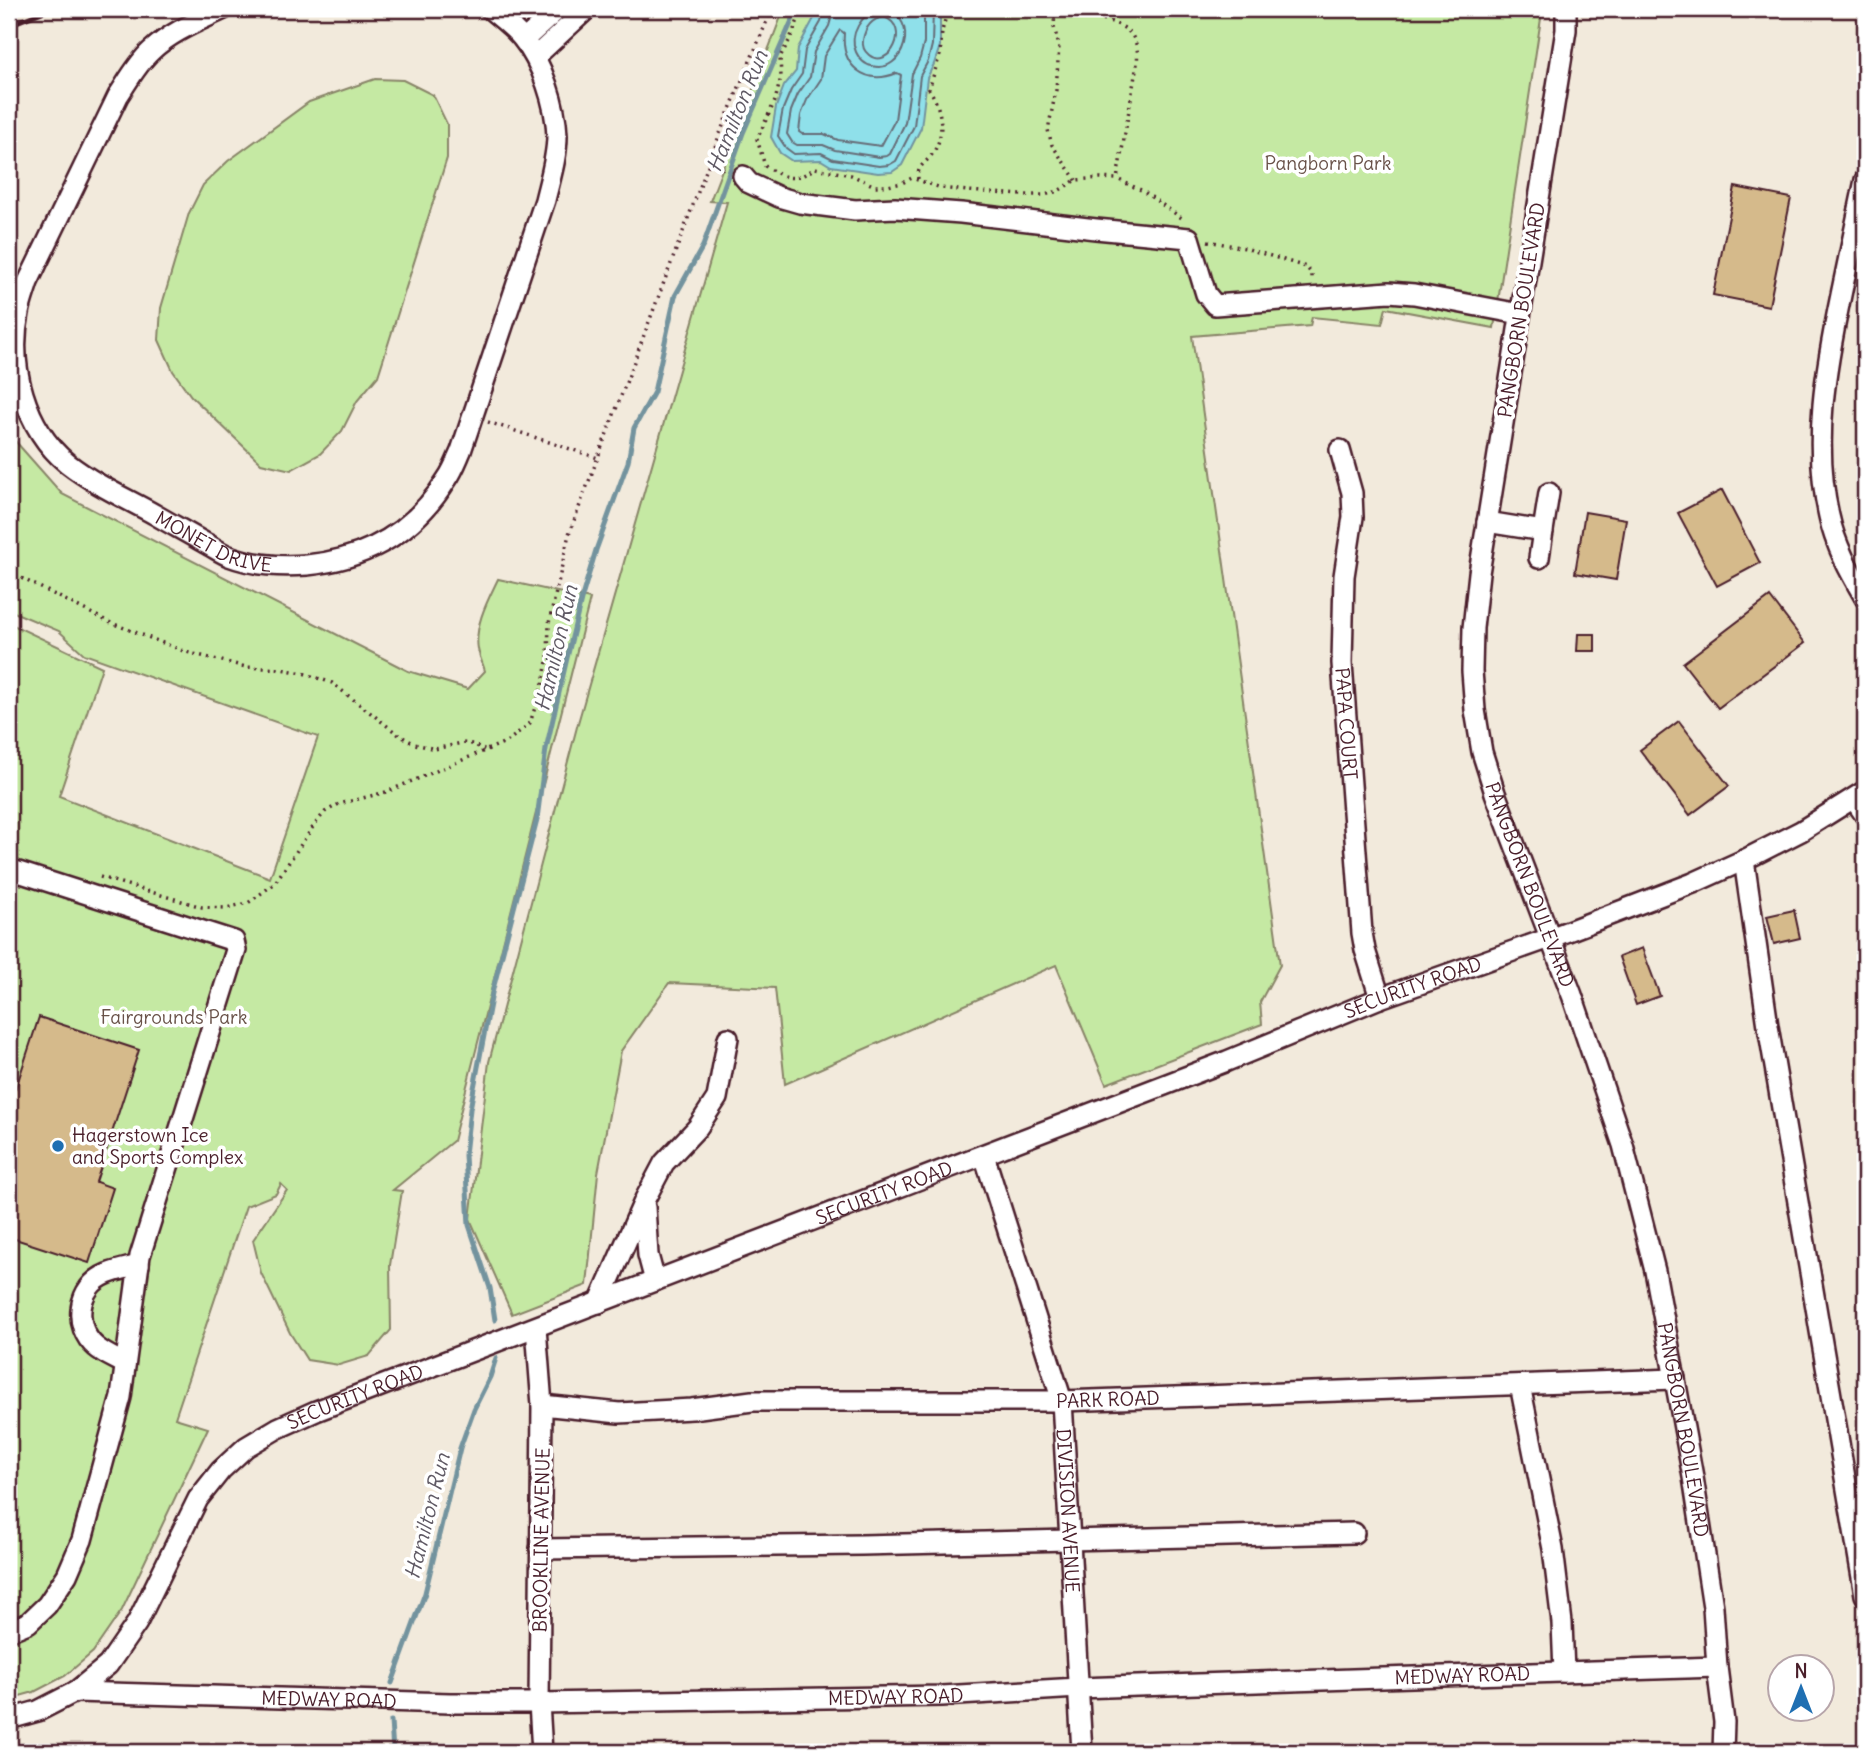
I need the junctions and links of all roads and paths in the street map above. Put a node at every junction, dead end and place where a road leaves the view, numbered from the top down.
1 (224, 9) edge
2 (490, 9) edge
3 (558, 9) edge
4 (587, 9) edge
5 (772, 9) edge
6 (803, 9) edge
7 (948, 9) edge
8 (1037, 9) edge
9 (1566, 9) edge
10 (1055, 10) edge
11 (529, 49) junction
12 (709, 163) junction
13 (715, 166) dead end
14 (743, 176) dead end
15 (918, 179) junction
16 (1117, 179) junction
17 (1076, 180) junction
18 (1865, 180) edge
19 (1190, 231) junction
20 (1209, 237) dead end
21 (1215, 242) junction
22 (1312, 298) junction
23 (1520, 314) junction
24 (473, 417) junction
25 (1340, 450) dead end
26 (598, 458) junction
27 (1549, 493) dead end
28 (1487, 522) junction
29 (1543, 531) junction
30 (1539, 558) dead end
31 (9, 572) edge
32 (1865, 598) edge
33 (485, 751) junction
34 (1862, 802) edge
35 (1744, 860) junction
36 (9, 869) edge
37 (96, 876) dead end
38 (1549, 938) junction
39 (1380, 998) junction
40 (728, 1038) dead end
41 (984, 1155) junction
42 (645, 1199) junction
43 (139, 1265) junction
44 (655, 1281) junction
45 (599, 1303) junction
46 (536, 1328) junction
47 (125, 1364) junction
48 (1675, 1379) junction
49 (1520, 1385) junction
50 (1062, 1401) junction
51 (542, 1405) junction
52 (1354, 1533) dead end
53 (1069, 1540) junction
54 (540, 1549) junction
55 (1865, 1595) edge
56 (9, 1631) edge
57 (1717, 1667) junction
58 (1564, 1672) junction
59 (1078, 1688) junction
60 (75, 1692) junction
61 (539, 1703) junction
62 (9, 1719) edge
63 (542, 1752) edge
64 (1082, 1752) edge
65 (1723, 1752) edge

1 - 24 street, MONET DRIVE
2 - 11 street, MONET DRIVE
3 - 11 street
4 - 11 street
5 - 12 path
6 - 15 path
7 - 15 path
8 - 10 path
9 - 23 street, PANGBORN BOULEVARD
10 - 16 path
10 - 17 path
11 - 24 street, MONET DRIVE
12 - 13 path
12 - 26 path
14 - 19 street
15 - 17 path
16 - 17 path
16 - 19 path
18 - 32 street
19 - 21 path
19 - 22 street
20 - 21 path
21 - 22 path
22 - 23 street
23 - 28 street, PANGBORN BOULEVARD
24 - 26 path
25 - 39 street, PAPA COURT
26 - 33 path
27 - 29 street
28 - 29 street
28 - 38 street, PANGBORN BOULEVARD
29 - 30 street
31 - 33 path
33 - 37 path
34 - 35 street, SECURITY ROAD
35 - 38 street, SECURITY ROAD
35 - 55 street
36 - 43 street
38 - 39 street, SECURITY ROAD
38 - 48 street, PANGBORN BOULEVARD
39 - 41 street, SECURITY ROAD
40 - 42 street
41 - 44 street, SECURITY ROAD
41 - 50 street, DIVISION AVENUE
42 - 44 street
42 - 45 street
43 - 47 street
43 - 47 street
44 - 45 street, SECURITY ROAD
45 - 46 street, SECURITY ROAD
46 - 51 street, BROOKLINE AVENUE
46 - 60 street, SECURITY ROAD
47 - 56 street
48 - 49 street, PARK ROAD
48 - 57 street, PANGBORN BOULEVARD
49 - 50 street, PARK ROAD
49 - 58 street
50 - 51 street, PARK ROAD
50 - 53 street, DIVISION AVENUE
51 - 54 street, BROOKLINE AVENUE
52 - 53 street
53 - 54 street
53 - 59 street, DIVISION AVENUE
54 - 61 street, BROOKLINE AVENUE
57 - 58 street, MEDWAY ROAD
57 - 65 street, PANGBORN BOULEVARD
58 - 59 street, MEDWAY ROAD
59 - 61 street, MEDWAY ROAD
59 - 64 street, DIVISION AVENUE
60 - 61 street, MEDWAY ROAD
60 - 62 street, SECURITY ROAD
61 - 63 street, BROOKLINE AVENUE

